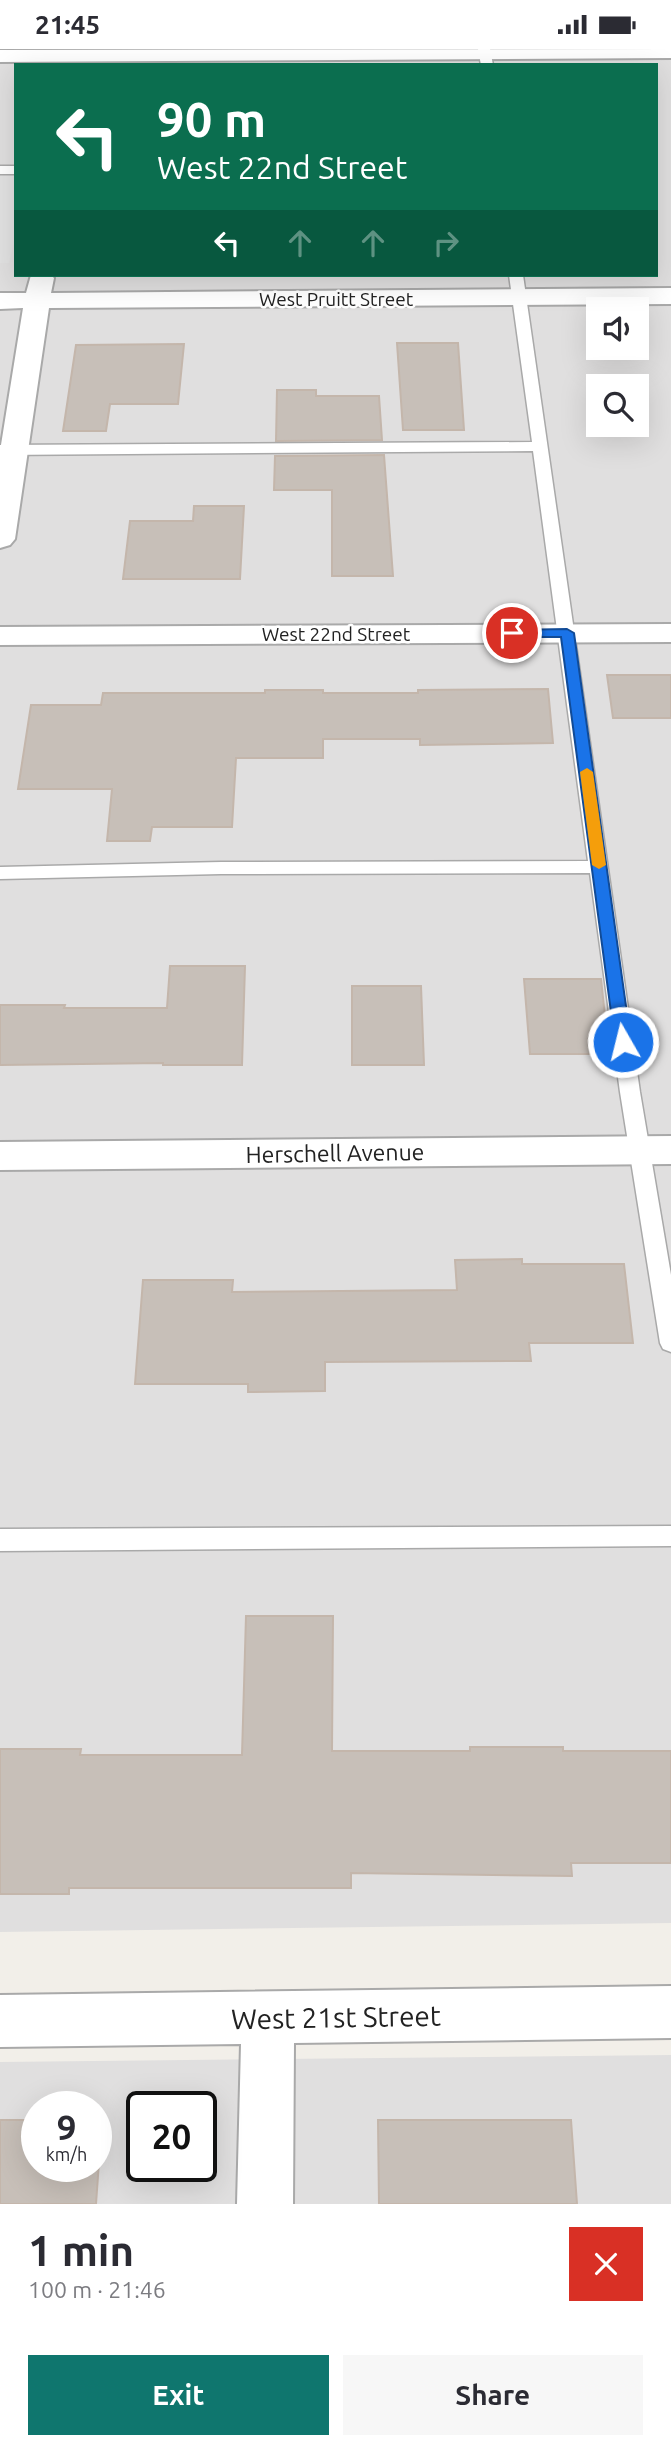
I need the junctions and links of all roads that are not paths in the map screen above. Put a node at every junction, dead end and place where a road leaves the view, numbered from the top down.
1 (671, 52) edge
2 (0, 56) edge
3 (79, 56) edge
4 (485, 56) edge
5 (518, 286) edge
6 (40, 288) edge
7 (671, 296) edge
8 (0, 301) edge
9 (540, 446) junction
10 (7, 450) edge
11 (0, 539) edge
12 (567, 633) junction
13 (671, 633) edge
14 (0, 636) edge
15 (600, 867) junction
16 (0, 873) edge
17 (656, 1150) edge
18 (0, 1156) edge
19 (671, 1343) edge
20 (671, 1536) edge
21 (0, 1540) edge
22 (671, 2012) edge
23 (268, 2018) junction
24 (0, 2021) edge
25 (265, 2204) edge

1 - 4 street
2 - 3 street
3 - 4 street
5 - 6 street, West Pruitt Street
5 - 7 street, West Pruitt Street
5 - 9 lane
6 - 8 street, West Pruitt Street
6 - 10 street
9 - 10 lane
9 - 12 lane
10 - 11 street
12 - 13 street, West 22nd Street
12 - 14 street, West 22nd Street
12 - 15 lane
15 - 16 lane
15 - 17 lane
17 - 18 street, Herschell Avenue
17 - 19 lane
20 - 21 lane
22 - 23 street, West 21st Street
23 - 24 street, West 21st Street
23 - 25 street

